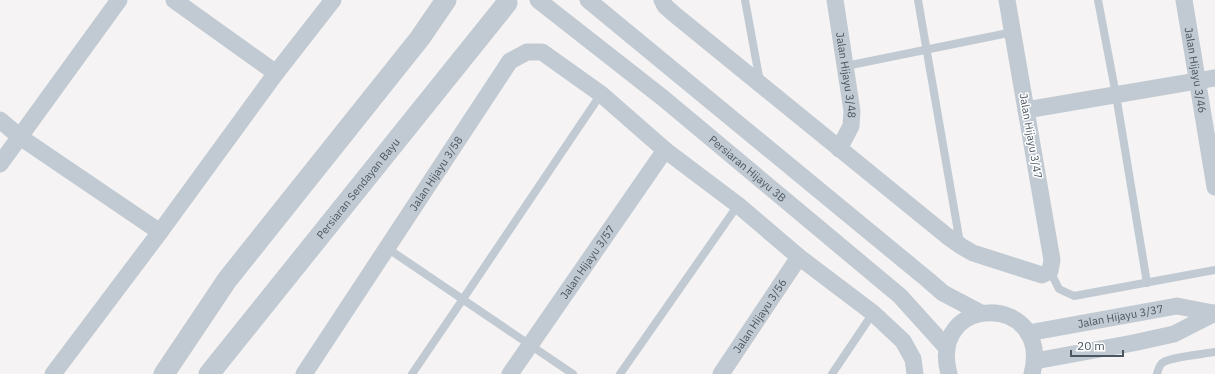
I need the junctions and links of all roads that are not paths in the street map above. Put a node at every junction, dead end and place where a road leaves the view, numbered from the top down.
1 (119, 0) edge
2 (174, 0) edge
3 (333, 0) edge
4 (446, 0) edge
5 (538, 0) edge
6 (588, 0) edge
7 (662, 0) edge
8 (746, 0) edge
9 (835, 0) edge
10 (918, 0) edge
11 (1007, 0) edge
12 (1098, 0) edge
13 (1184, 0) edge
14 (508, 1) edge
15 (1013, 32) junction
16 (926, 50) junction
17 (846, 66) junction
18 (276, 73) junction
19 (1215, 78) edge
20 (1197, 80) junction
21 (760, 85) junction
22 (601, 94) junction
23 (1116, 95) junction
24 (1026, 110) junction
25 (0, 120) edge
26 (20, 137) junction
27 (839, 149) junction
28 (665, 150) junction
29 (0, 164) edge
30 (1215, 188) edge
31 (738, 205) junction
32 (160, 232) junction
33 (961, 246) junction
34 (387, 248) junction
35 (798, 257) junction
36 (1215, 270) edge
37 (1050, 271) junction
38 (1148, 283) junction
39 (463, 299) junction
40 (873, 313) junction
41 (980, 313) junction
42 (1214, 313) edge
43 (1028, 332) junction
44 (530, 345) junction
45 (947, 348) junction
46 (1215, 352) edge
47 (1034, 368) edge
48 (53, 374) edge
49 (164, 374) edge
50 (209, 374) edge
51 (304, 374) edge
52 (412, 374) edge
53 (510, 374) edge
54 (573, 374) edge
55 (620, 374) edge
56 (721, 374) edge
57 (832, 374) edge
58 (915, 374) edge
59 (949, 374) edge
60 (1157, 374) edge

1 - 26 street
2 - 18 street
3 - 18 street
4 - 49 street
5 - 45 street, Persiaran Hijayu 3B
6 - 41 street
7 - 21 street
8 - 21 lane
9 - 17 street, Jalan Hijayu 3/48
10 - 16 lane
11 - 15 street, Jalan Hijayu 3/47
12 - 23 lane
13 - 20 street, Jalan Hijayu 3/46
14 - 50 street, Persiaran Sendayan Bayu
15 - 16 lane
15 - 24 street, Jalan Hijayu 3/47
16 - 17 lane
16 - 33 lane
17 - 27 street, Jalan Hijayu 3/48
18 - 32 street
19 - 20 street
20 - 23 street
20 - 30 street, Jalan Hijayu 3/46
21 - 27 street
22 - 28 street, Jalan Hijayu 3/58
22 - 34 street, Jalan Hijayu 3/58
22 - 39 lane
23 - 24 street
23 - 38 lane
24 - 37 street, Jalan Hijayu 3/47
25 - 26 street
26 - 29 street
26 - 32 street
27 - 33 street
28 - 31 street, Jalan Hijayu 3/58
28 - 44 street, Jalan Hijayu 3/57
31 - 35 street, Jalan Hijayu 3/58
31 - 55 lane
32 - 48 street
33 - 37 street
34 - 39 lane
34 - 51 street, Jalan Hijayu 3/58
35 - 40 street, Jalan Hijayu 3/58
35 - 56 street, Jalan Hijayu 3/56
36 - 38 lane
37 - 38 lane
39 - 44 lane
39 - 52 lane
40 - 57 lane
40 - 58 street, Jalan Hijayu 3/58
41 - 43 street
41 - 45 street
42 - 43 street, Jalan Hijayu 3/37
42 - 47 street, Jalan Hijayu 3/37
43 - 47 street
44 - 53 street, Jalan Hijayu 3/57
44 - 54 lane
45 - 59 street
46 - 60 lane

